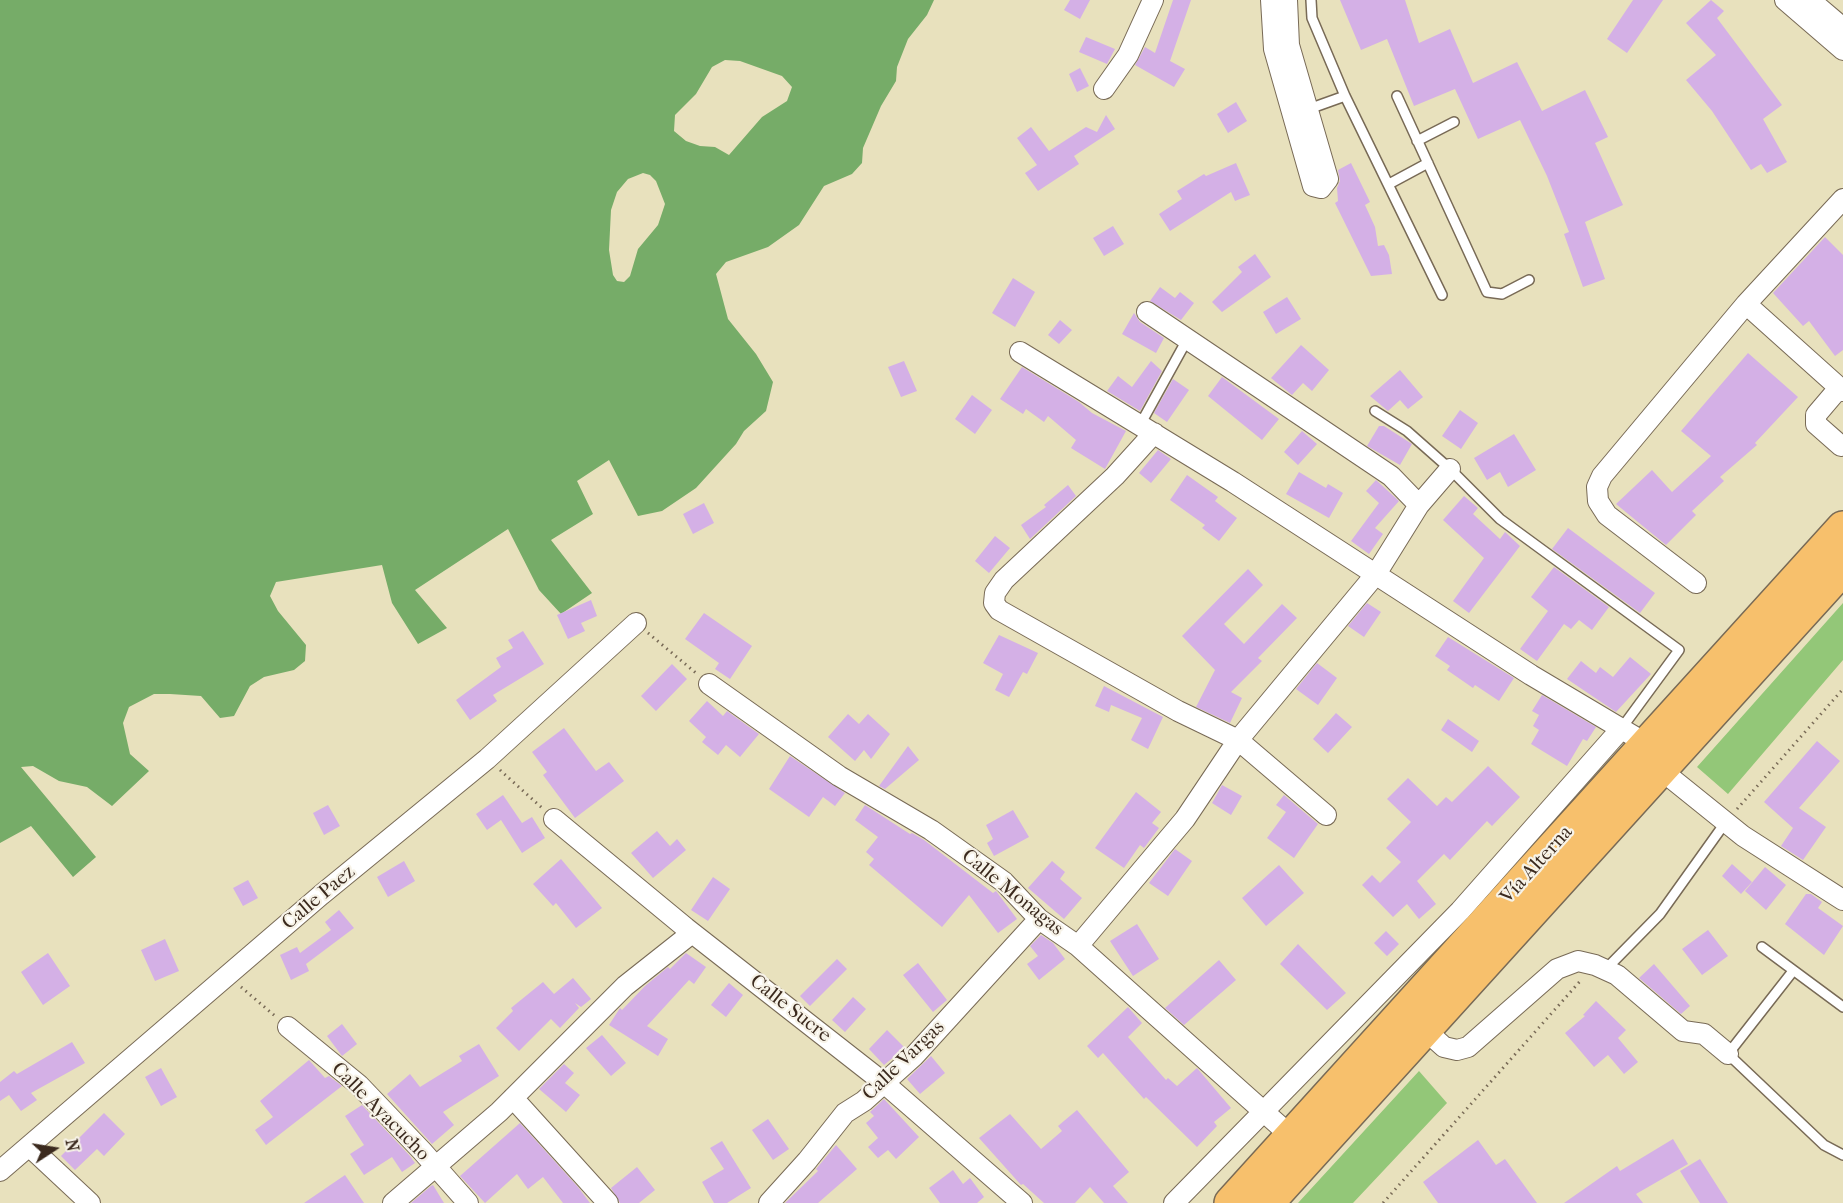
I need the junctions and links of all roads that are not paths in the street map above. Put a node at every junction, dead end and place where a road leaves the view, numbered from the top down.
1 (1153, 0) edge
2 (1271, 0) edge
3 (1287, 0) edge
4 (1311, 0) edge
5 (1785, 0) edge
6 (1810, 0) edge
7 (1843, 28) edge
8 (1843, 50) edge
9 (1104, 89) dead end
10 (1345, 96) junction
11 (1397, 96) dead end
12 (1300, 112) junction
13 (1454, 122) dead end
14 (1417, 141) junction
15 (1428, 163) junction
16 (1389, 184) junction
17 (1843, 200) edge
18 (1529, 280) dead end
19 (1442, 295) dead end
20 (1746, 304) junction
21 (1147, 312) dead end
22 (1188, 338) junction
23 (1020, 352) dead end
24 (1841, 390) edge
25 (1375, 411) dead end
26 (1147, 429) junction
27 (1841, 446) dead end
28 (1450, 469) junction
29 (1419, 505) junction
30 (1843, 528) edge
31 (1843, 568) edge
32 (1376, 573) junction
33 (1696, 583) dead end
34 (636, 623) road end
35 (709, 684) road end
36 (1238, 740) junction
37 (1643, 747) junction
38 (1326, 815) dead end
39 (554, 819) road end
40 (1725, 823) junction
41 (1843, 900) edge
42 (1039, 919) junction
43 (692, 933) junction
44 (1078, 946) junction
45 (1762, 947) dead end
46 (1601, 967) junction
47 (1793, 971) junction
48 (1843, 1007) edge
49 (288, 1027) road end
50 (1424, 1029) junction
51 (1728, 1054) junction
52 (884, 1083) junction
53 (513, 1098) junction
54 (1263, 1111) junction
55 (1291, 1136) junction
56 (30, 1147) junction
57 (1843, 1155) edge
58 (436, 1168) junction
59 (0, 1171) edge
60 (90, 1203) edge
61 (393, 1203) edge
62 (468, 1203) edge
63 (608, 1203) edge
64 (769, 1203) edge
65 (1022, 1203) edge
66 (1174, 1203) edge
67 (1231, 1203) edge
68 (1267, 1203) edge

1 - 9 street
2 - 12 street
3 - 12 street
4 - 10 lane
5 - 8 street
6 - 7 street
10 - 12 lane
10 - 16 lane
11 - 14 lane
13 - 14 lane
14 - 15 lane
15 - 16 lane
15 - 18 lane
16 - 19 lane
17 - 20 street
20 - 24 street
20 - 33 street
21 - 22 street
22 - 26 lane
22 - 29 street
23 - 26 street
24 - 27 street
25 - 28 lane
26 - 32 street
26 - 36 street
28 - 29 street
28 - 37 lane
29 - 32 street
30 - 37 highway, Vía Alterna
31 - 37 highway, Vía Alterna
32 - 36 street
32 - 37 street
34 - 56 street, Calle Paez
35 - 42 street, Calle Monagas
36 - 38 street
36 - 44 street
37 - 40 street
37 - 50 highway, Vía Alterna
37 - 54 street
37 - 55 highway, Vía Alterna
39 - 43 street, Calle Sucre
40 - 41 street
40 - 46 lane
42 - 44 street, Calle Monagas
42 - 52 street, Calle Vargas
43 - 52 street, Calle Sucre
43 - 53 street
44 - 54 street, Calle Monagas
45 - 47 lane
46 - 50 street
46 - 51 street
47 - 48 lane
47 - 51 lane
49 - 58 street, Calle Ayacucho
50 - 68 highway, Vía Alterna
51 - 57 lane
52 - 64 street, Calle Vargas
52 - 65 street, Calle Sucre
53 - 58 street
53 - 63 street
54 - 55 street, Calle Monagas
54 - 66 street
55 - 67 highway, Vía Alterna
56 - 59 street, Calle Paez
56 - 60 street
58 - 61 street
58 - 62 street, Calle Ayacucho

